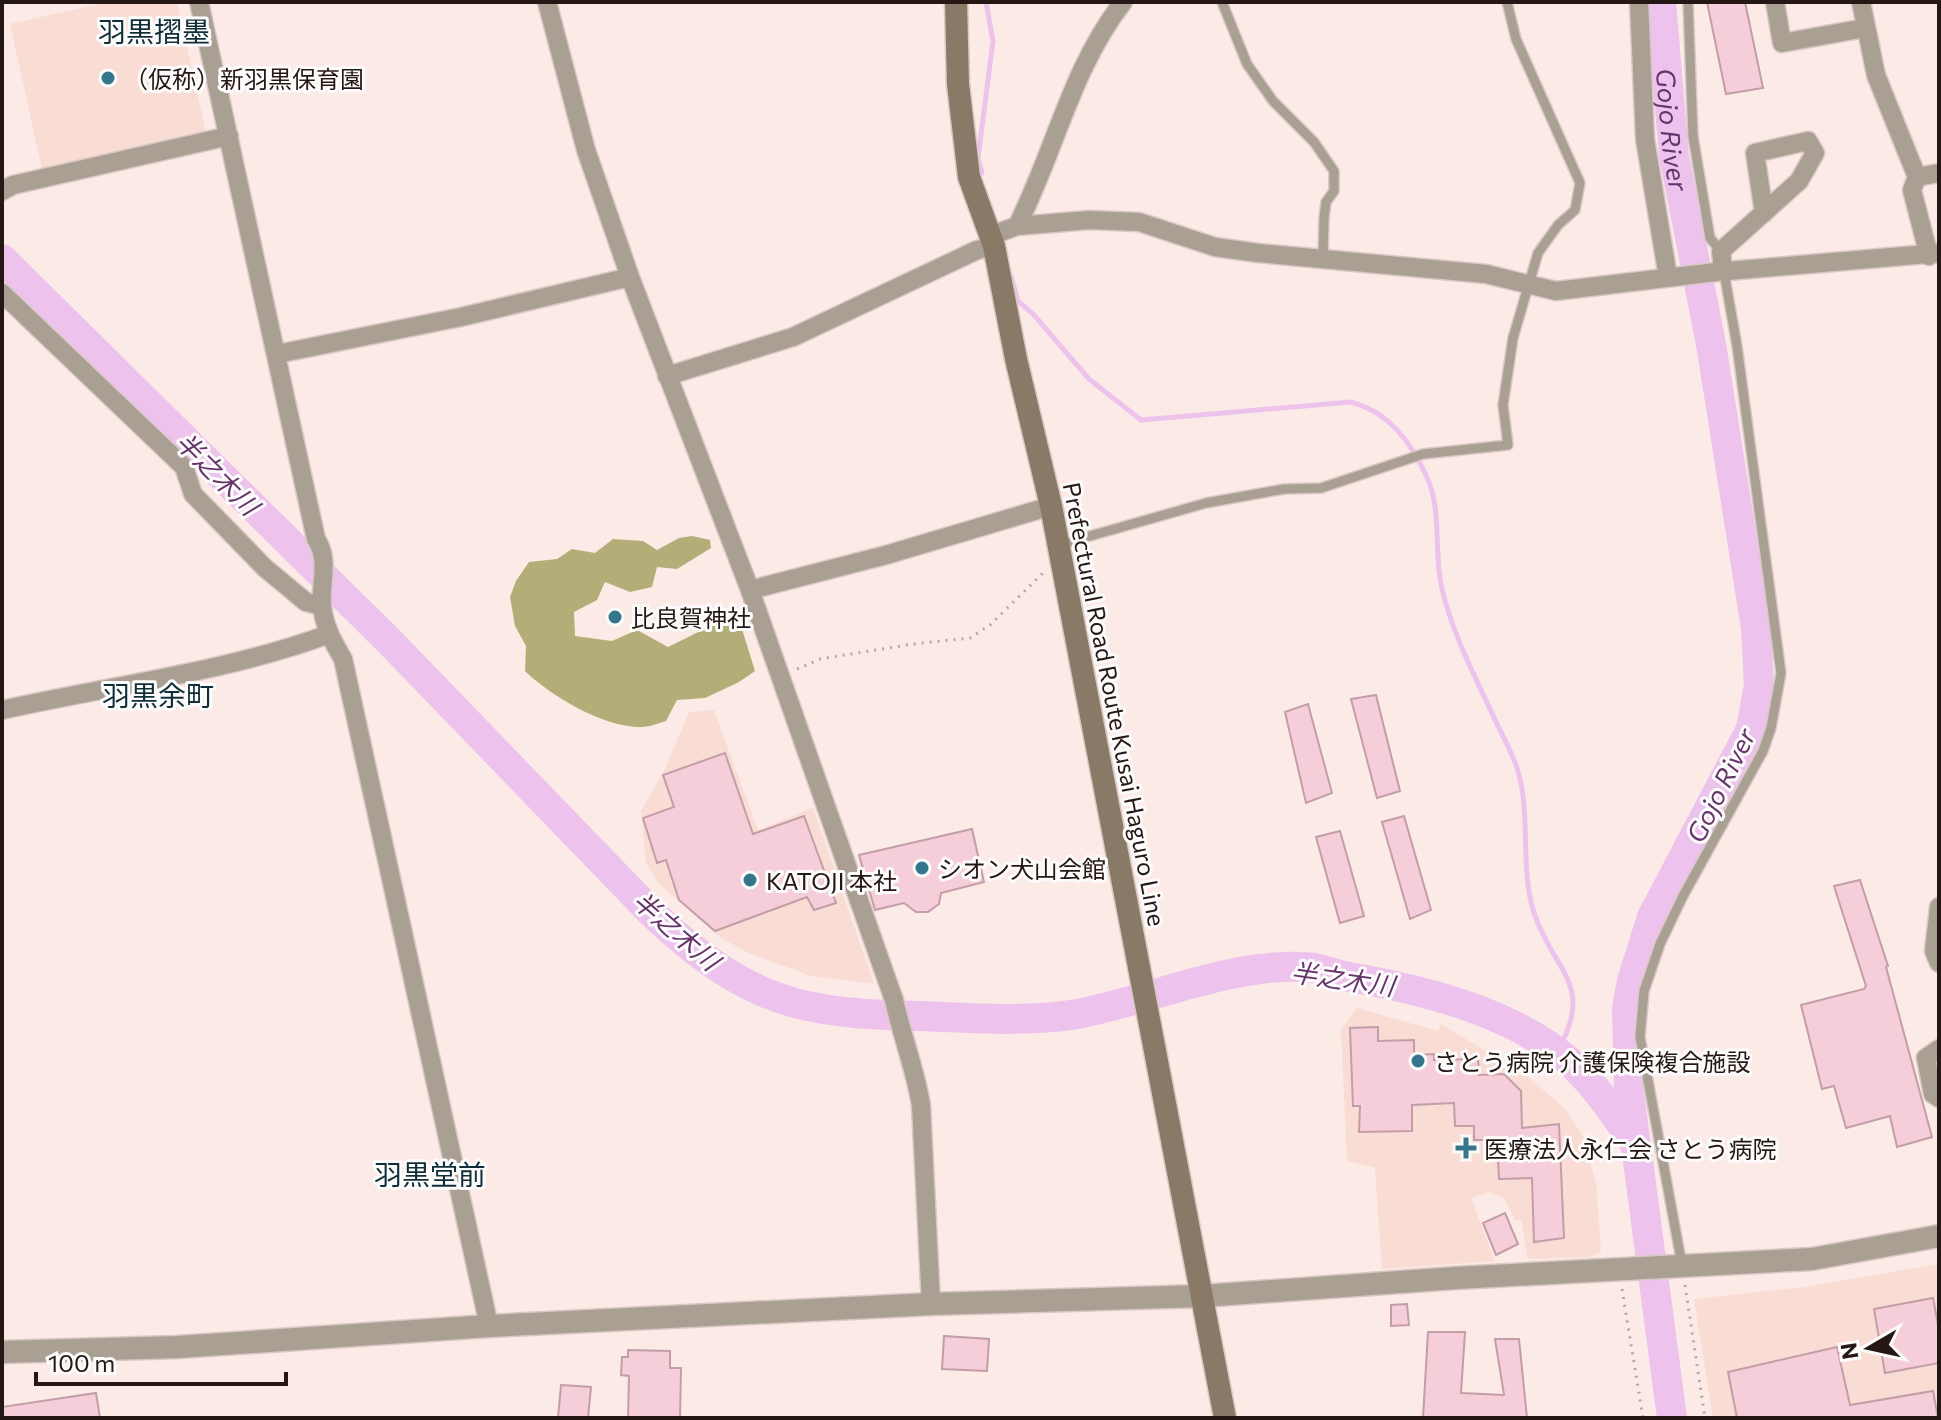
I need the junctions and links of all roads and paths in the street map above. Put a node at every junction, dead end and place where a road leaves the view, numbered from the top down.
1 (199, 2) edge
2 (547, 2) edge
3 (956, 2) edge
4 (1123, 2) edge
5 (1222, 2) edge
6 (1507, 2) edge
7 (1639, 2) edge
8 (1688, 2) edge
9 (1775, 2) edge
10 (1861, 2) edge
11 (1865, 28) junction
12 (229, 136) junction
13 (1939, 173) edge
14 (1917, 177) junction
15 (2, 191) edge
16 (1764, 213) dead end
17 (1017, 226) junction
18 (992, 241) junction
19 (1721, 251) junction
20 (1934, 254) edge
21 (1323, 258) junction
22 (1720, 271) junction
23 (1674, 276) junction
24 (630, 277) junction
25 (1529, 283) junction
26 (2, 293) edge
27 (277, 354) junction
28 (667, 376) junction
29 (1051, 506) junction
30 (1056, 557) junction
31 (750, 590) junction
32 (322, 606) junction
33 (329, 634) junction
34 (780, 679) junction
35 (2, 710) edge
36 (1939, 907) edge
37 (1939, 963) edge
38 (1939, 1049) edge
39 (1939, 1098) edge
40 (1939, 1236) edge
41 (1682, 1265) junction
42 (1619, 1270) junction
43 (1202, 1296) junction
44 (931, 1304) junction
45 (489, 1326) junction
46 (2, 1352) edge
47 (1225, 1418) edge
48 (1643, 1418) edge
49 (1705, 1418) edge

1 - 12 street
2 - 24 street
3 - 18 main road, Prefectural Road Route Kusai Haguro Line
4 - 17 street
5 - 21 lane
6 - 25 lane
7 - 23 street
8 - 19 lane
9 - 11 street
10 - 11 street
11 - 14 street
12 - 15 street
12 - 27 street
13 - 14 street
14 - 20 street
16 - 19 street
17 - 18 street
17 - 21 street
18 - 28 street
18 - 29 main road, Prefectural Road Route Kusai Haguro Line
19 - 22 street
20 - 22 street
21 - 25 street
22 - 23 street
22 - 41 lane
23 - 25 street
24 - 27 street
24 - 28 street
25 - 30 lane
26 - 32 street
27 - 32 street
28 - 31 street
29 - 30 main road, Prefectural Road Route Kusai Haguro Line
29 - 31 street
30 - 34 path
30 - 43 main road, Prefectural Road Route Kusai Haguro Line
31 - 34 street
32 - 33 street
33 - 35 street
33 - 45 street
34 - 44 street
36 - 37 street
38 - 39 street
40 - 41 street
41 - 42 street
41 - 49 path
42 - 43 street
42 - 48 path
43 - 44 street
43 - 47 main road, Prefectural Road Route Kusai Haguro Line
44 - 45 street
45 - 46 street

